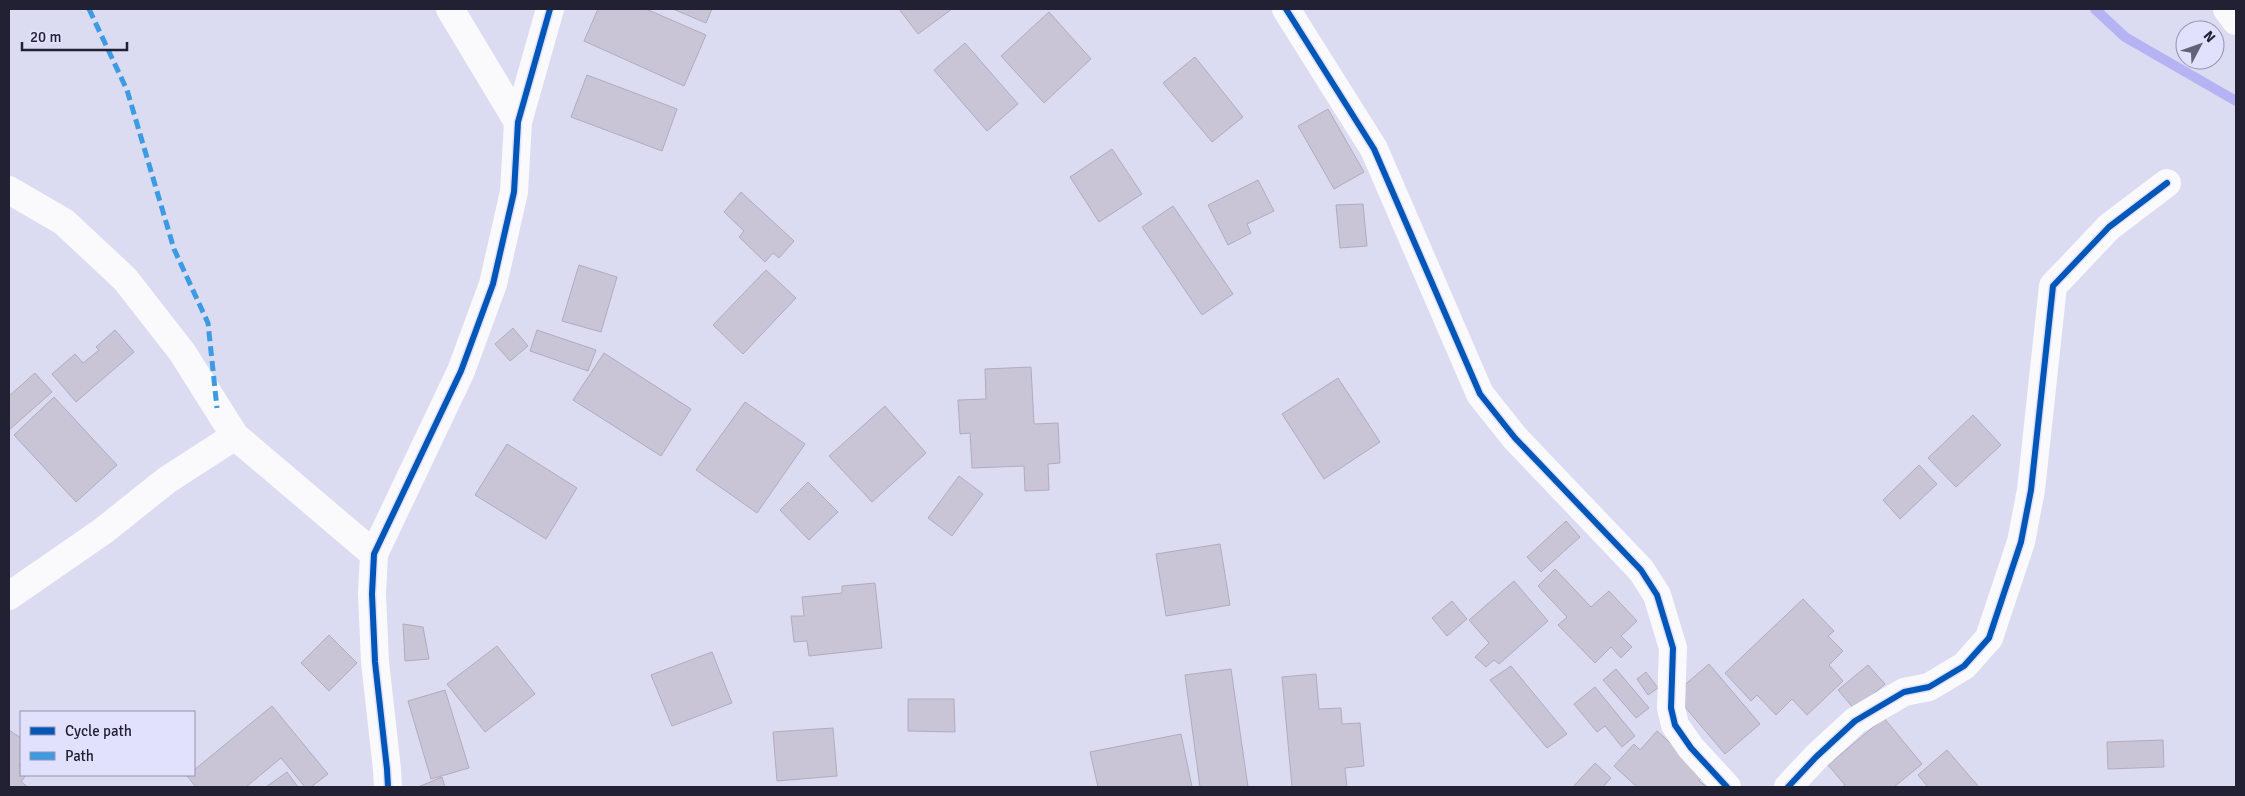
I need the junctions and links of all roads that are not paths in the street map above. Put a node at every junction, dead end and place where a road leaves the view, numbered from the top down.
1 (450, 9) edge
2 (550, 9) edge
3 (1286, 9) edge
4 (2228, 9) edge
5 (2236, 21) edge
6 (518, 122) junction
7 (2167, 183) dead end
8 (9, 190) edge
9 (235, 436) junction
10 (374, 554) junction
11 (9, 596) edge
12 (388, 787) edge
13 (1726, 787) edge
14 (1788, 787) edge

1 - 6 street
2 - 6 street
3 - 13 street
4 - 5 street
6 - 10 street
7 - 14 street
8 - 9 street
9 - 10 street
9 - 11 street
10 - 12 street

